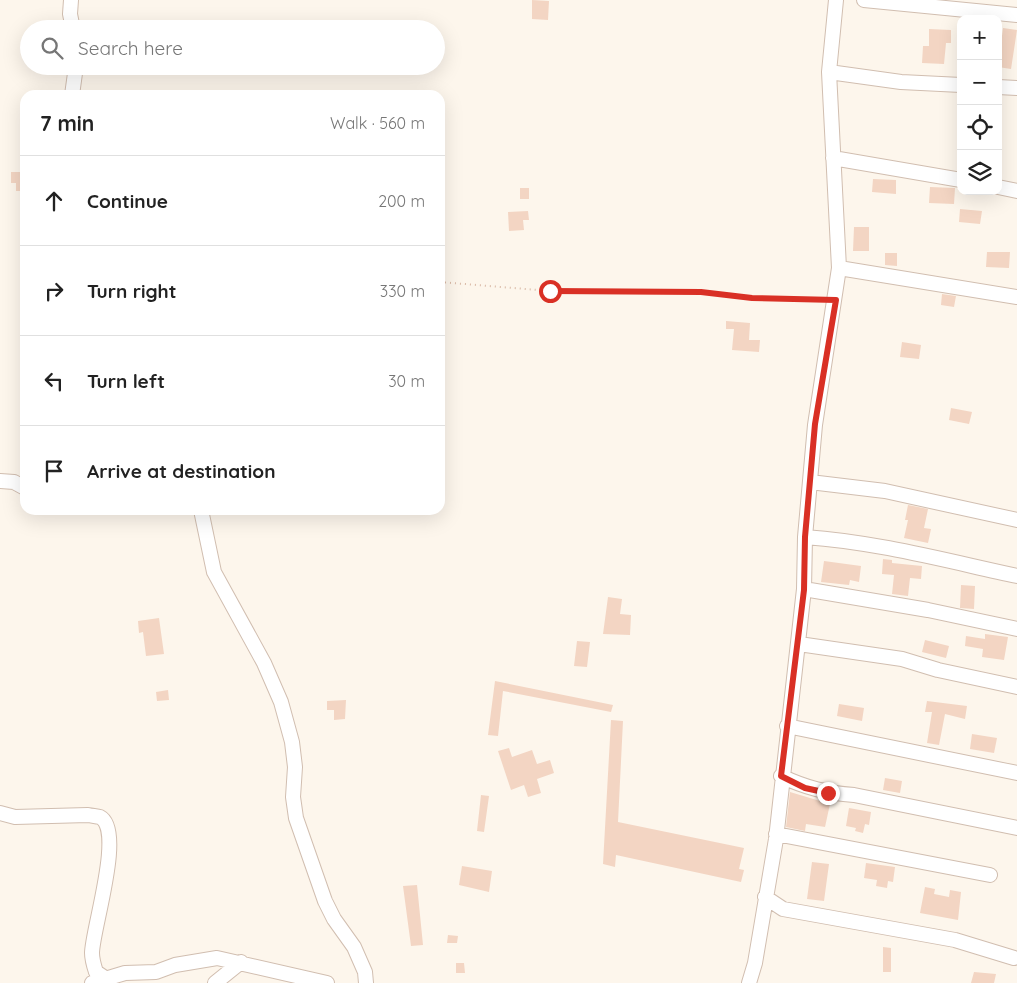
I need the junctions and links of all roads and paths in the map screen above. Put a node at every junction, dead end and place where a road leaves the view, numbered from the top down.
1 (72, 0) edge
2 (836, 0) edge
3 (864, 0) edge
4 (1017, 15) edge
5 (71, 20) edge
6 (829, 72) junction
7 (75, 75) edge
8 (957, 85) edge
9 (1002, 87) edge
10 (1017, 88) edge
11 (73, 90) edge
12 (833, 158) junction
13 (957, 179) edge
14 (1002, 188) edge
15 (1017, 191) edge
16 (839, 268) junction
17 (445, 282) edge
18 (1017, 297) edge
19 (836, 300) junction
20 (0, 481) edge
21 (810, 482) junction
22 (20, 485) edge
23 (202, 515) edge
24 (1017, 520) edge
25 (805, 537) junction
26 (1017, 576) edge
27 (804, 590) junction
28 (1017, 629) edge
29 (798, 644) junction
30 (1017, 687) edge
31 (787, 726) junction
32 (1017, 773) edge
33 (781, 776) junction
34 (0, 814) edge
35 (1017, 828) edge
36 (776, 834) junction
37 (990, 875) dead end
38 (765, 897) junction
39 (1014, 958) dead end
40 (241, 962) junction
41 (99, 981) edge
42 (215, 983) edge
43 (327, 983) edge
44 (366, 983) edge
45 (749, 983) edge

1 - 5 street
2 - 6 street
3 - 4 street
6 - 8 street
6 - 12 street
7 - 11 street
9 - 10 street
12 - 13 street
12 - 16 street
14 - 15 street
16 - 18 street
16 - 19 street
17 - 19 path
19 - 21 street
20 - 22 street
21 - 24 street
21 - 25 street
23 - 44 street
25 - 26 street
25 - 27 street
27 - 28 street
27 - 29 street
29 - 30 street
29 - 31 street
31 - 32 street
31 - 33 street
33 - 35 street
33 - 36 street
34 - 41 street
36 - 37 street
36 - 38 street
38 - 39 street
38 - 45 street
40 - 41 street
40 - 42 street
40 - 43 street

